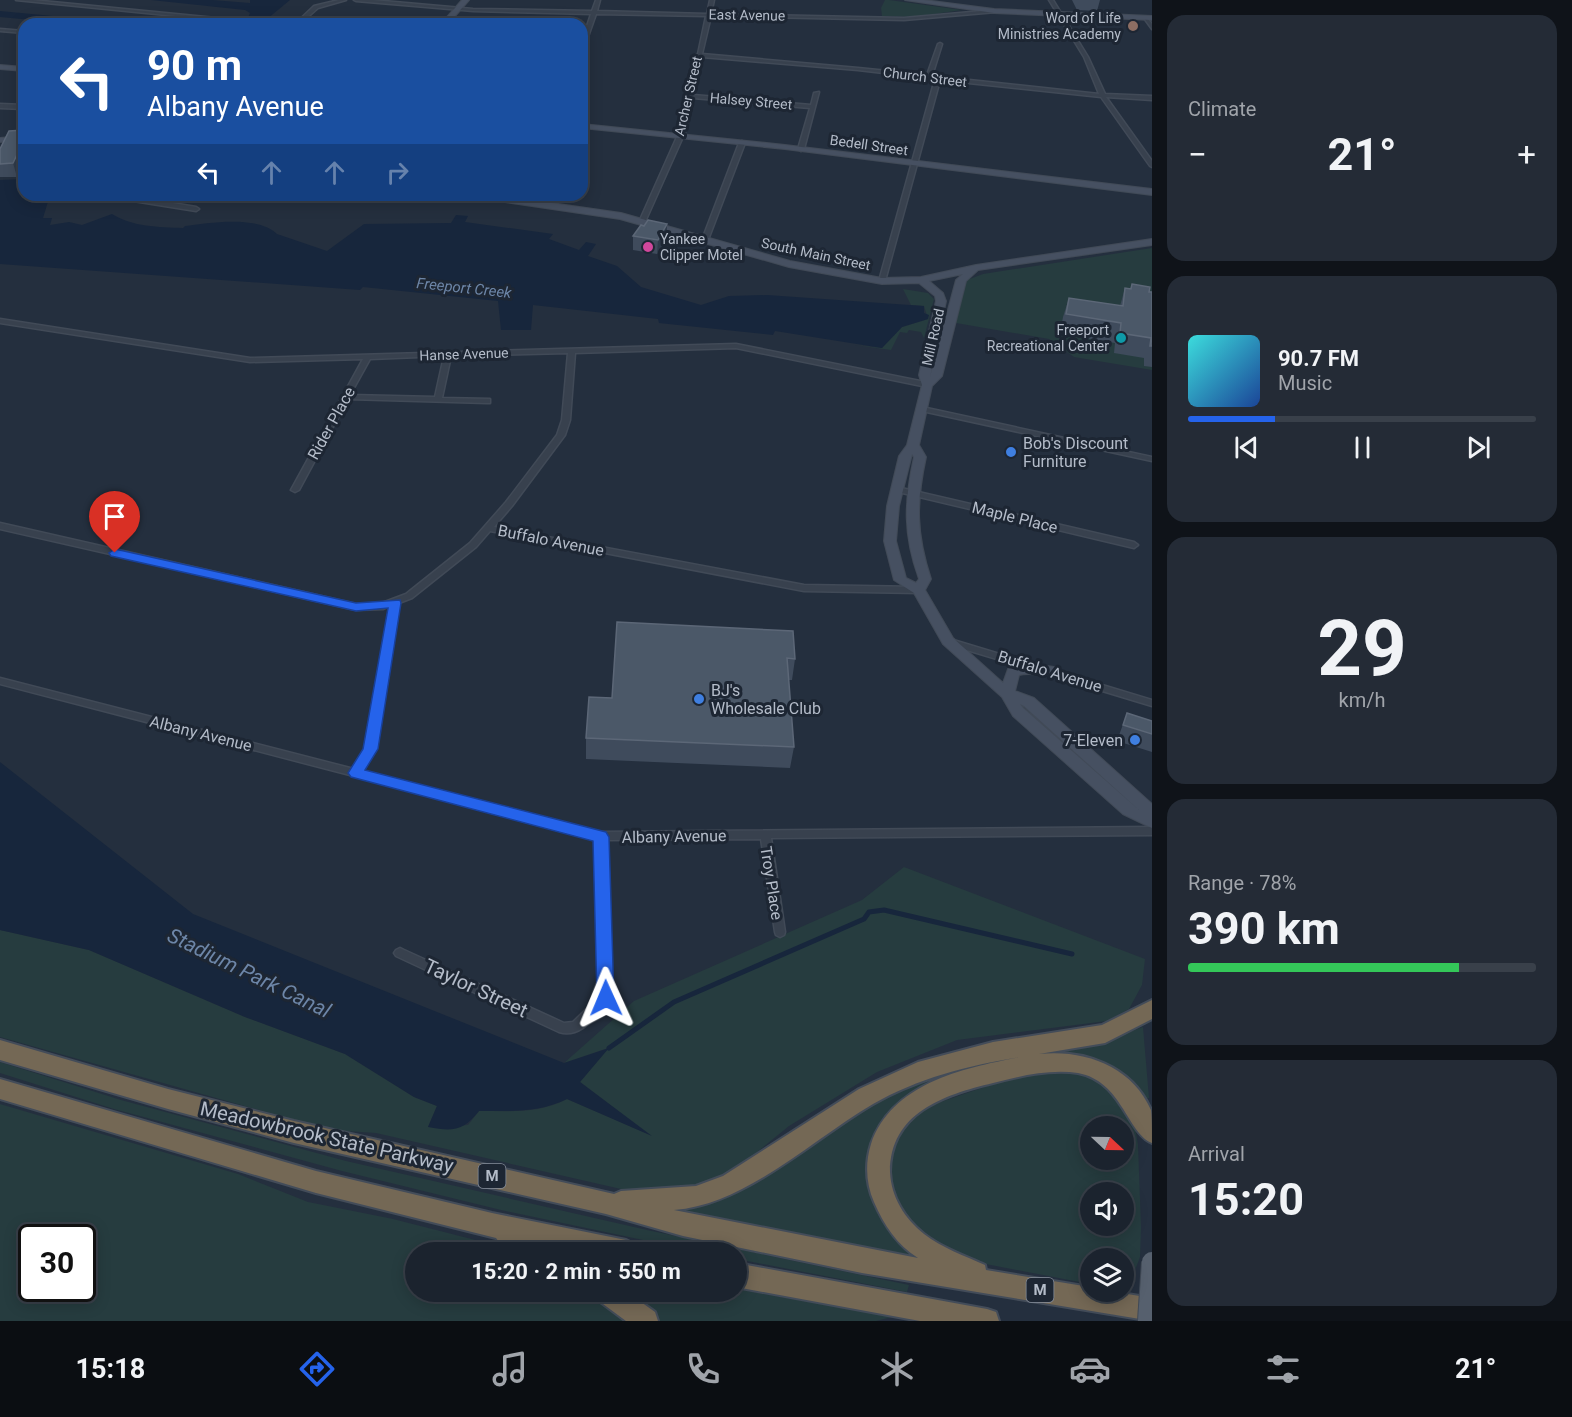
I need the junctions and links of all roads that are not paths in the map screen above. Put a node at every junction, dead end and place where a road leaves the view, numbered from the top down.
1 (18, 0) edge
2 (344, 0) edge
3 (357, 0) edge
4 (466, 0) edge
5 (598, 0) edge
6 (712, 0) edge
7 (908, 0) edge
8 (1051, 0) edge
9 (458, 9) junction
10 (994, 11) junction
11 (594, 12) junction
12 (707, 14) junction
13 (1059, 15) junction
14 (206, 18) edge
15 (303, 18) edge
16 (450, 18) edge
17 (1149, 18) edge
18 (1152, 28) edge
19 (0, 30) edge
20 (588, 30) edge
21 (18, 32) edge
22 (940, 44) dead end
23 (698, 55) junction
24 (0, 67) edge
25 (18, 68) edge
26 (929, 77) junction
27 (938, 78) junction
28 (817, 93) dead end
29 (690, 96) junction
30 (1103, 96) junction
31 (1152, 98) edge
32 (0, 106) edge
33 (18, 107) edge
34 (813, 107) junction
35 (588, 127) edge
36 (680, 136) junction
37 (18, 138) edge
38 (0, 140) edge
39 (742, 143) junction
40 (801, 149) junction
41 (914, 164) junction
42 (1152, 165) edge
43 (1152, 192) edge
44 (150, 201) edge
45 (542, 201) edge
46 (196, 208) dead end
47 (642, 222) junction
48 (705, 240) junction
49 (1152, 242) edge
50 (976, 268) junction
51 (882, 280) junction
52 (921, 280) junction
53 (952, 313) junction
54 (0, 321) edge
55 (572, 350) junction
56 (448, 354) junction
57 (368, 357) junction
58 (927, 385) junction
59 (345, 397) junction
60 (438, 400) junction
61 (487, 401) dead end
62 (922, 409) junction
63 (913, 445) junction
64 (1152, 459) edge
65 (897, 489) junction
66 (295, 490) dead end
67 (912, 492) junction
68 (0, 526) edge
69 (488, 528) junction
70 (1134, 545) dead end
71 (919, 590) junction
72 (395, 603) junction
73 (948, 641) junction
74 (1048, 670) junction
75 (0, 681) edge
76 (1007, 694) junction
77 (1152, 703) edge
78 (356, 773) junction
79 (1152, 813) edge
80 (1152, 822) edge
81 (1152, 831) edge
82 (765, 834) junction
83 (601, 837) junction
84 (780, 932) dead end
85 (400, 953) dead end
86 (1152, 1009) edge
87 (0, 1050) edge
88 (0, 1089) edge
89 (1152, 1132) edge
90 (606, 1203) junction
91 (492, 1225) junction
92 (523, 1242) edge
93 (576, 1242) edge
94 (1152, 1262) edge
95 (747, 1277) edge
96 (990, 1281) junction
97 (621, 1302) edge
98 (1152, 1310) edge
99 (646, 1321) edge
100 (987, 1321) edge
101 (1148, 1321) edge

1 - 14 street
2 - 15 street
3 - 9 street, East Avenue
4 - 9 main road
5 - 11 street
6 - 12 street, Archer Street
7 - 10 main road
8 - 13 street
9 - 11 street, East Avenue
9 - 16 main road
10 - 12 street, East Avenue
10 - 13 main road
11 - 12 street, East Avenue
11 - 20 street
12 - 23 street, Archer Street
13 - 17 main road
13 - 30 street
17 - 18 street
19 - 21 street
22 - 26 street
23 - 26 street, Church Street
23 - 29 street, Archer Street
24 - 25 main road
26 - 27 street, Church Street
27 - 30 street, Church Street
27 - 41 street
28 - 34 street
29 - 34 street, Halsey Street
29 - 36 street, Archer Street
30 - 31 street, Church Street
30 - 42 street
32 - 33 street
34 - 40 street
35 - 36 main road, Bedell Street
36 - 39 main road, Bedell Street
36 - 47 street, Archer Street
37 - 38 main road
39 - 40 main road, Bedell Street
39 - 48 street
40 - 41 main road, Bedell Street
41 - 43 main road, Bedell Street
41 - 51 street
44 - 46 street
45 - 47 main road, South Main Street
47 - 48 main road, South Main Street
48 - 51 main road, South Main Street
49 - 50 main road, South Main Street
50 - 52 main road, South Main Street
50 - 53 main road, Mill Road
51 - 52 main road, South Main Street
52 - 53 main road, Mill Road
52 - 58 main road, Mill Road
53 - 58 main road, Mill Road
54 - 57 street, Hanse Avenue
55 - 56 street, Hanse Avenue
55 - 58 street, Hanse Avenue
55 - 69 street
56 - 57 street, Hanse Avenue
56 - 60 street
57 - 59 street, Rider Place
58 - 62 main road, Mill Road
59 - 60 street
59 - 66 street, Rider Place
60 - 61 street
62 - 63 main road, Mill Road
62 - 64 street
63 - 65 main road, Mill Road
63 - 67 main road, Mill Road
65 - 67 street, Maple Place
65 - 71 main road, Mill Road
67 - 70 street, Maple Place
67 - 71 main road, Mill Road
68 - 72 street, Buffalo Avenue
69 - 71 street, Buffalo Avenue
69 - 72 street, Buffalo Avenue
71 - 73 main road, Mill Road
72 - 78 street
73 - 74 street, Buffalo Avenue
73 - 76 main road, Mill Road
74 - 76 main road
74 - 77 street, Buffalo Avenue
75 - 78 street, Albany Avenue
76 - 79 main road, Mill Road
76 - 80 main road, Mill Road
78 - 83 street, Albany Avenue
81 - 82 street, Albany Avenue
82 - 83 street, Albany Avenue
82 - 84 street, Troy Place
83 - 85 street, Taylor Street
86 - 90 highway
87 - 90 highway, Meadowbrook State Parkway / M
88 - 91 highway
89 - 96 highway
90 - 96 highway, Meadowbrook State Parkway / M
91 - 92 highway
91 - 93 highway
94 - 101 main road, bridge
95 - 100 highway
96 - 98 highway, Meadowbrook State Parkway / M
97 - 99 highway

